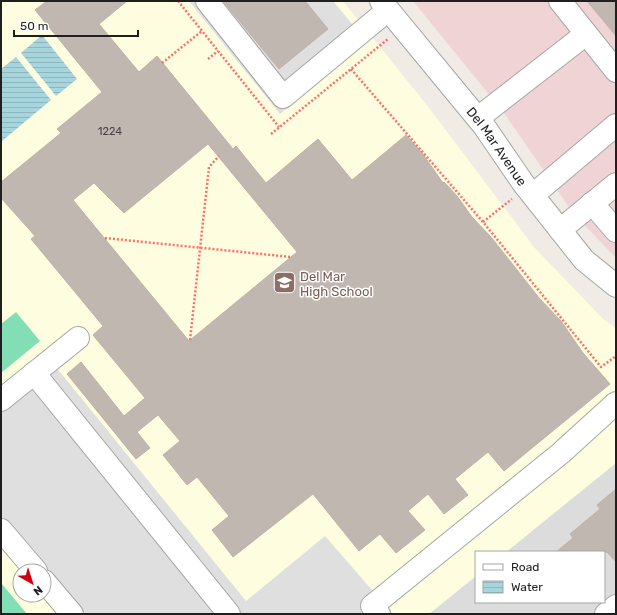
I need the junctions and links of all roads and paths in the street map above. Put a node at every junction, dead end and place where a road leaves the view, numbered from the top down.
1 (178, 1) edge
2 (207, 1) edge
3 (560, 1) edge
4 (385, 5) edge
5 (202, 31) junction
6 (586, 34) junction
7 (389, 38) dead end
8 (218, 51) junction
9 (208, 59) dead end
10 (162, 63) dead end
11 (351, 69) junction
12 (616, 70) edge
13 (478, 118) junction
14 (616, 125) edge
15 (280, 127) junction
16 (271, 134) dead end
17 (219, 156) dead end
18 (616, 184) edge
19 (523, 197) junction
20 (592, 203) junction
21 (483, 222) junction
22 (560, 230) junction
23 (616, 231) edge
24 (105, 238) dead end
25 (200, 248) junction
26 (291, 257) dead end
27 (616, 286) edge
28 (78, 338) dead end
29 (190, 340) dead end
30 (616, 356) edge
31 (34, 373) junction
32 (1, 400) edge
33 (616, 403) edge
34 (616, 424) edge
35 (561, 453) junction
36 (1, 530) edge
37 (29, 563) edge
38 (52, 590) edge
39 (616, 606) edge
40 (72, 614) edge
41 (229, 614) edge
42 (379, 614) edge
43 (606, 614) edge

1 - 5 path
2 - 4 street
3 - 6 street
4 - 13 street, Del Mar Avenue
5 - 8 path
5 - 10 path
6 - 12 street
6 - 13 street
7 - 11 path
8 - 9 path
8 - 15 path
11 - 15 path
11 - 21 path
13 - 19 street, Del Mar Avenue
14 - 19 street
15 - 16 path
17 - 25 path
18 - 20 street
19 - 21 path
19 - 22 street, Del Mar Avenue
20 - 22 street
20 - 23 street
21 - 30 path
22 - 27 street, Del Mar Avenue
24 - 25 path
25 - 26 path
25 - 29 path
28 - 31 street
31 - 32 street
31 - 41 street
33 - 35 street
34 - 35 street
35 - 42 street
36 - 37 street
38 - 40 street
39 - 43 street

